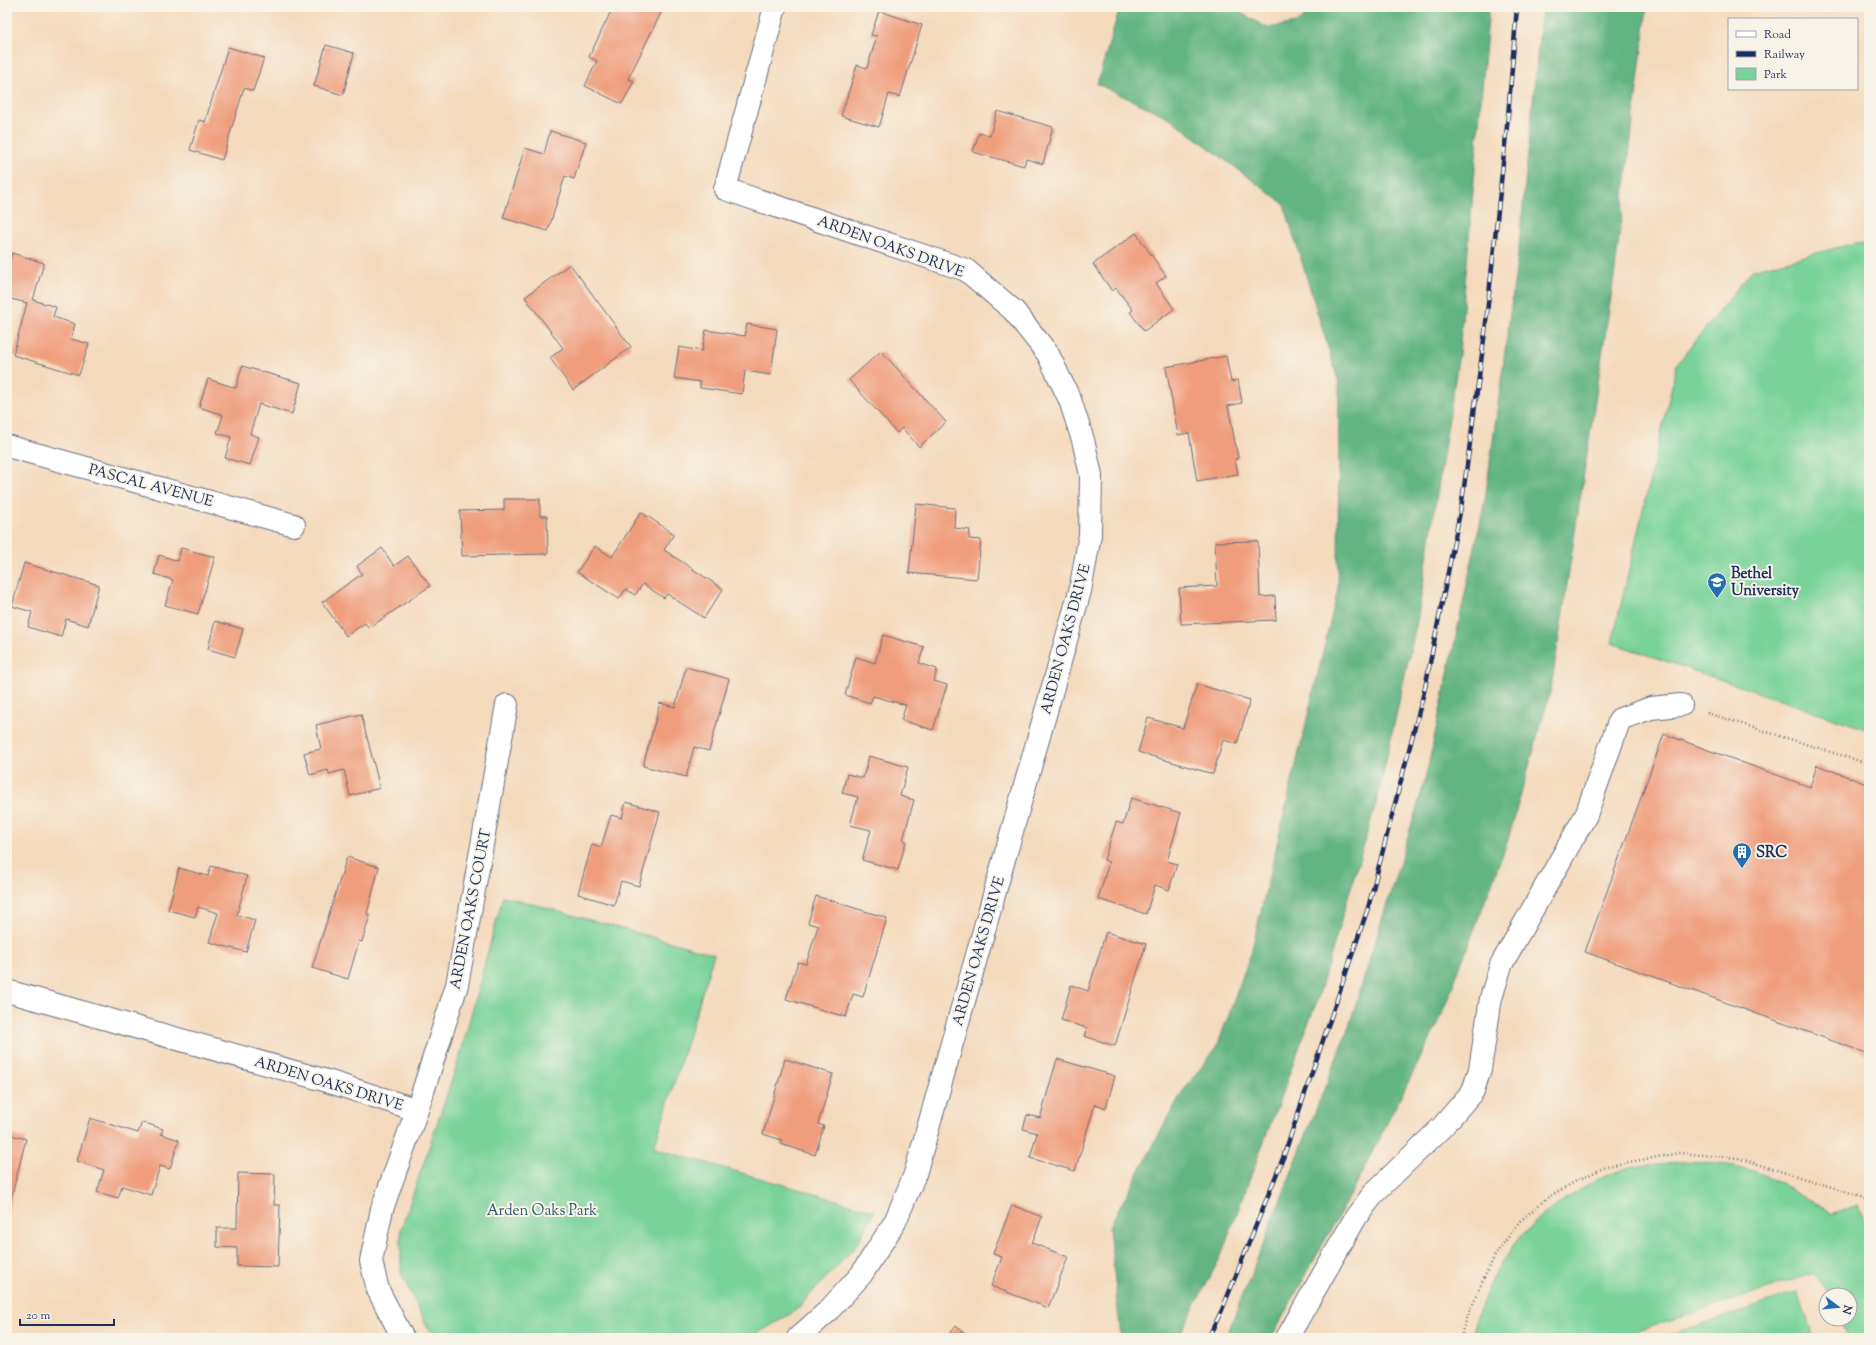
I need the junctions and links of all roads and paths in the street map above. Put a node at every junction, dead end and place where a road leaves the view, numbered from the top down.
1 (774, 7) edge
2 (7, 446) edge
3 (294, 525) dead end
4 (507, 705) dead end
5 (1681, 705) joint
6 (1869, 764) edge
7 (7, 991) edge
8 (417, 1110) junction
9 (1869, 1203) edge
10 (403, 1338) edge
11 (798, 1338) edge
12 (1288, 1338) edge
13 (1462, 1338) edge

1 - 11 street, ARDEN OAKS DRIVE
2 - 3 street, PASCAL AVENUE
4 - 8 street, ARDEN OAKS COURT
5 - 6 path
5 - 12 street
7 - 8 street, ARDEN OAKS DRIVE
8 - 10 street, ARDEN OAKS DRIVE
9 - 13 path

